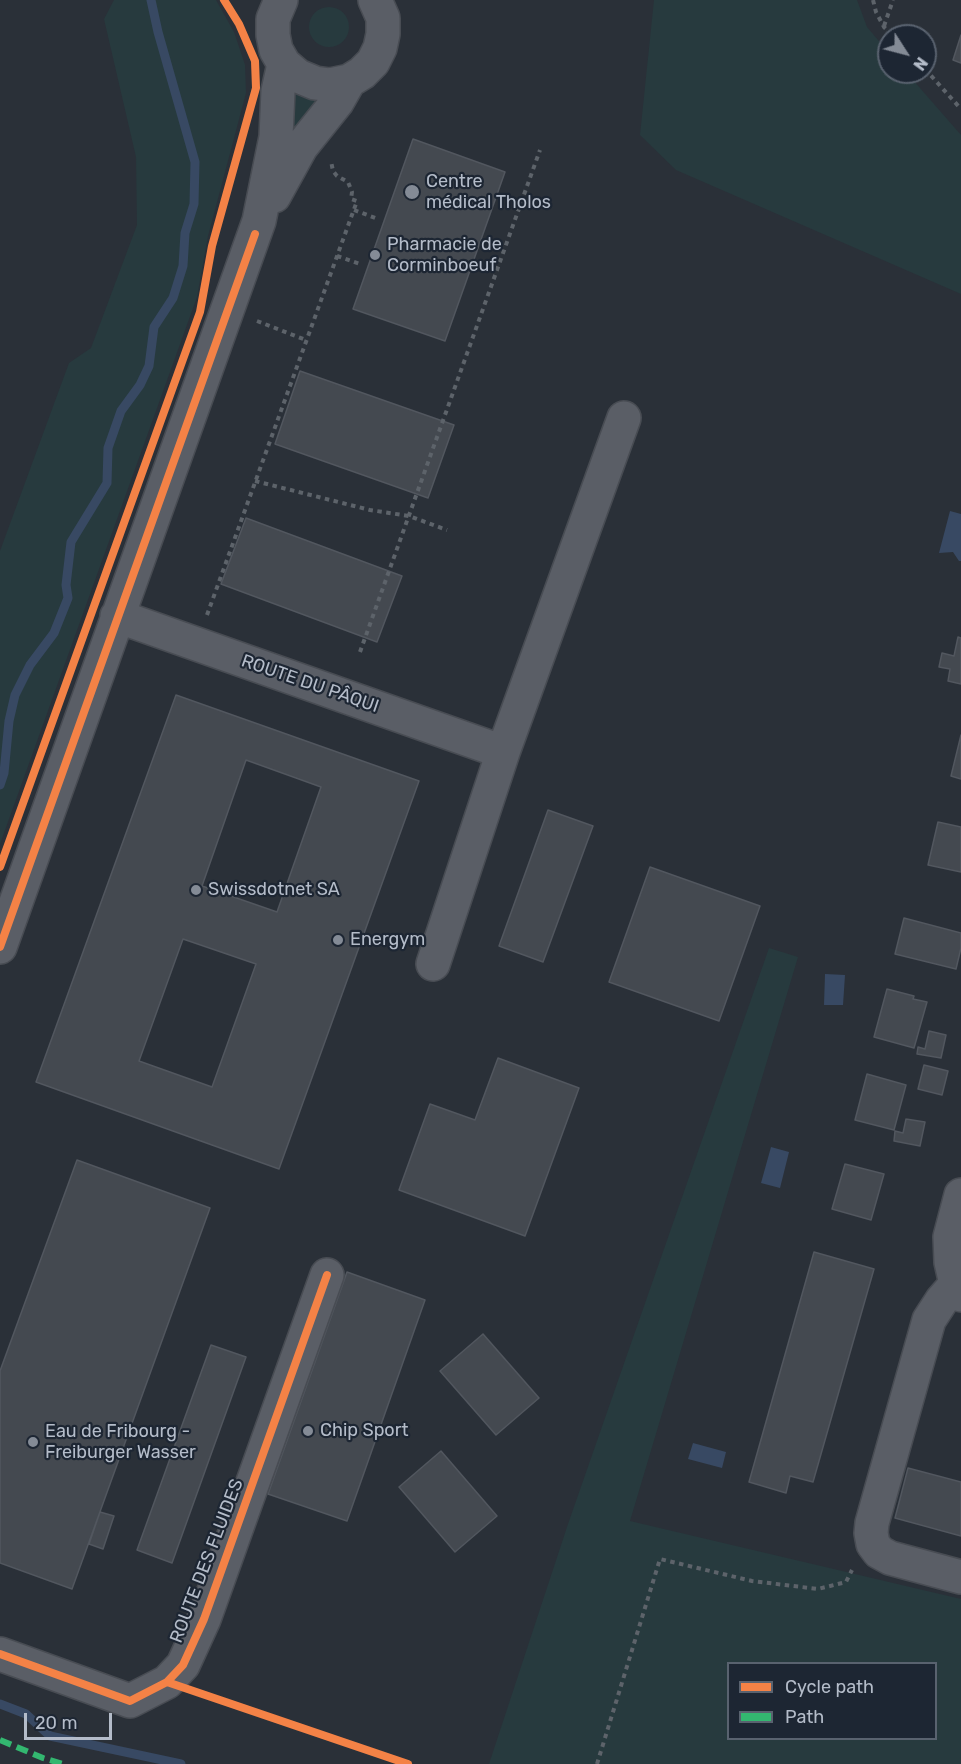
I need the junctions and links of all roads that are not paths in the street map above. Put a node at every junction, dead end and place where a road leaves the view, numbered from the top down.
1 (375, 0) edge
2 (278, 1) edge
3 (284, 64) junction
4 (349, 81) junction
5 (260, 221) junction
6 (624, 418) dead end
7 (117, 615) junction
8 (503, 752) junction
9 (0, 947) edge
10 (433, 964) dead end
11 (961, 1196) edge
12 (327, 1275) dead end
13 (959, 1290) edge
14 (961, 1577) edge
15 (0, 1654) edge

1 - 4 street
2 - 3 street
3 - 4 street
3 - 5 street
4 - 5 street
5 - 7 street
6 - 8 street
7 - 8 street, ROUTE DU PÂQUI
7 - 9 street
8 - 10 street
11 - 13 street
12 - 15 street, ROUTE DES FLUIDES
13 - 14 street

